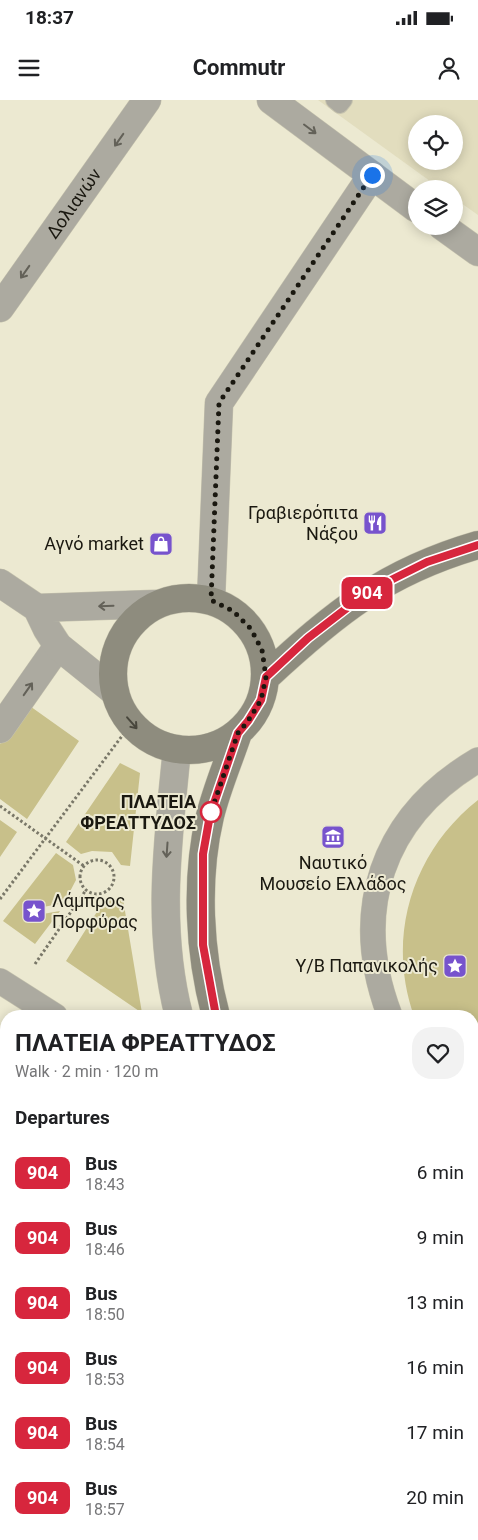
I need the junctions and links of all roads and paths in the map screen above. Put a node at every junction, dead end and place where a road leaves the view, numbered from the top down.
1 (147, 100) edge
2 (271, 100) edge
3 (334, 100) edge
4 (344, 100) edge
5 (372, 175) junction
6 (408, 202) edge
7 (454, 235) edge
8 (478, 252) edge
9 (0, 308) edge
10 (478, 545) edge
11 (0, 583) edge
12 (211, 600) junction
13 (155, 604) junction
14 (37, 608) junction
15 (58, 646) junction
16 (266, 677) junction
17 (114, 692) junction
18 (131, 724) junction
19 (0, 728) edge
20 (238, 733) junction
21 (177, 749) junction
22 (478, 760) edge
23 (0, 806) edge
24 (46, 837) junction
25 (84, 866) junction
26 (86, 890) junction
27 (0, 899) edge
28 (8, 986) edge
29 (46, 1010) edge
30 (178, 1010) edge
31 (215, 1010) edge
32 (388, 1010) edge

1 -> 9 street, Δολιανών
2 -> 5 street
3 - 4 lane
5 - 6 street
5 - 12 street
7 - 8 street
10 - 16 main road
11 - 14 street
12 - 13 main road
12 - 16 main road
13 -> 14 street
13 - 17 main road
14 - 15 street
15 - 17 street
19 -> 15 street
16 - 20 main road
17 -> 18 main road
18 - 21 main road
18 - 24 path
20 - 21 main road
20 - 31 main road
21 -> 30 street
22 - 32 street
23 - 24 path
24 - 25 path
24 - 27 path
25 - 26 path
25 - 26 path
26 - 28 path
28 - 29 street

